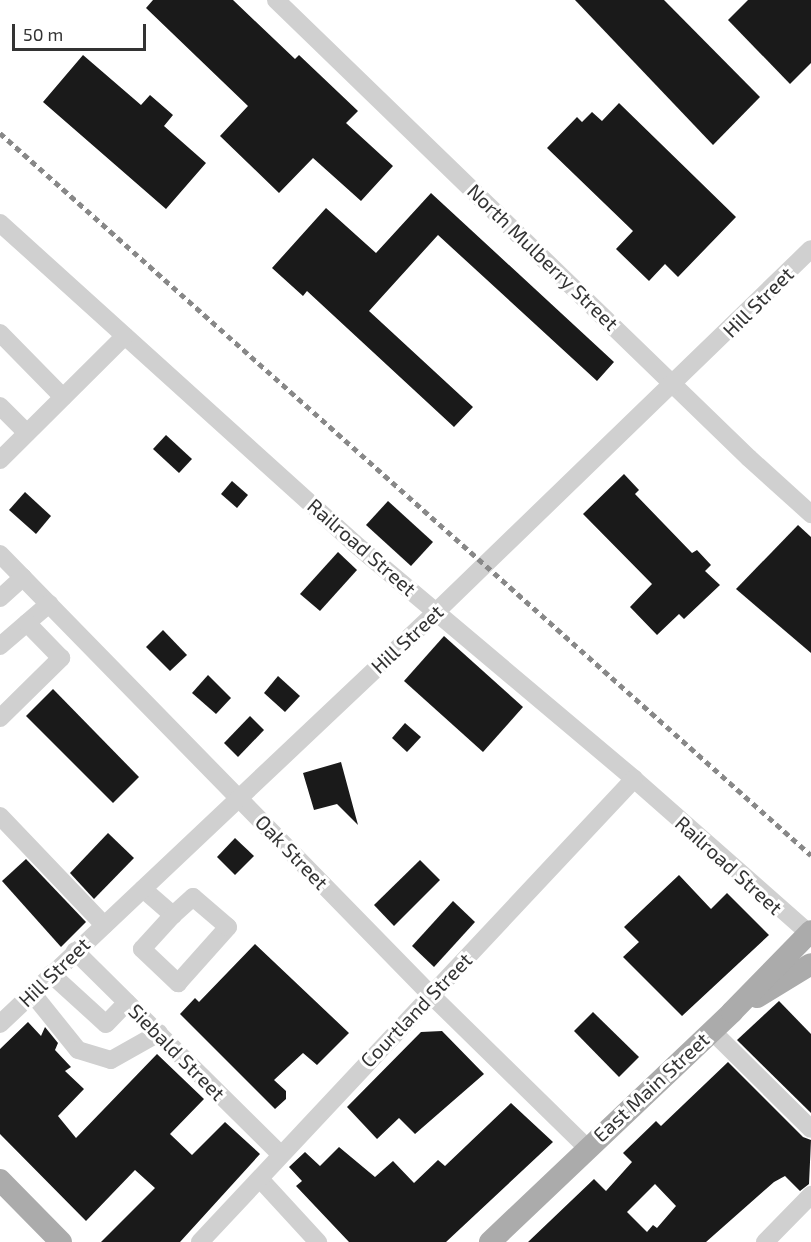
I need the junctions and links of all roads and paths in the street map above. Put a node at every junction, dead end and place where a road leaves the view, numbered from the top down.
1 (276, 0) edge
2 (0, 223) edge
3 (811, 249) edge
4 (0, 333) edge
5 (125, 336) junction
6 (674, 384) junction
7 (63, 397) junction
8 (0, 405) edge
9 (27, 433) junction
10 (0, 460) edge
11 (811, 514) edge
12 (0, 554) edge
13 (23, 577) junction
14 (0, 598) edge
15 (49, 604) junction
16 (437, 611) junction
17 (27, 623) junction
18 (75, 630) junction
19 (0, 646) edge
20 (52, 649) junction
21 (0, 718) edge
22 (634, 779) junction
23 (240, 797) junction
24 (0, 816) edge
25 (143, 889) junction
26 (173, 915) junction
27 (104, 925) junction
28 (810, 933) edge
29 (75, 951) junction
30 (811, 964) edge
31 (51, 974) junction
32 (32, 993) junction
33 (430, 994) junction
34 (128, 1002) junction
35 (732, 1012) junction
36 (0, 1024) edge
37 (712, 1031) junction
38 (159, 1033) junction
39 (811, 1129) edge
40 (587, 1148) junction
41 (279, 1153) junction
42 (260, 1179) junction
43 (1, 1182) edge
44 (811, 1195) edge
45 (61, 1242) edge
46 (200, 1242) edge
47 (318, 1242) edge
48 (490, 1242) edge
49 (765, 1242) edge

1 - 6 street, North Mulberry Street
2 - 5 street, Railroad Street
3 - 6 street, Hill Street
4 - 7 street
5 - 7 street
5 - 16 street, Railroad Street
6 - 11 street, North Mulberry Street
6 - 16 street, Hill Street
7 - 9 street
8 - 9 street
9 - 10 street
12 - 13 street, Oak Street
13 - 14 street
13 - 15 street, Oak Street
15 - 17 street
15 - 18 street, Oak Street
16 - 22 street, Railroad Street
16 - 23 street, Hill Street
17 - 19 street
17 - 20 street
18 - 20 street
18 - 23 street, Oak Street
20 - 21 street
22 - 28 street, Railroad Street
22 - 33 street, Courtland Street
23 - 25 street, Hill Street
23 - 33 street, Oak Street
24 - 27 street
25 - 26 street
25 - 27 street, Hill Street
26 - 26 street
27 - 29 street, Hill Street
28 - 35 main road, East Main Street
29 - 31 street, Hill Street
29 - 34 street, Siebald Street
30 - 35 main road
31 - 32 street, Hill Street
31 - 34 street
32 - 36 street, Hill Street
32 - 38 street
33 - 40 street, Oak Street
33 - 41 street, Courtland Street
34 - 38 street, Siebald Street
35 - 37 main road, East Main Street
37 - 39 street
37 - 40 main road, East Main Street
38 - 41 street, Siebald Street
40 - 48 main road, East Main Street
41 - 42 street, Courtland Street
42 - 46 street, Courtland Street
42 - 47 street
43 - 45 main road
44 - 49 street

